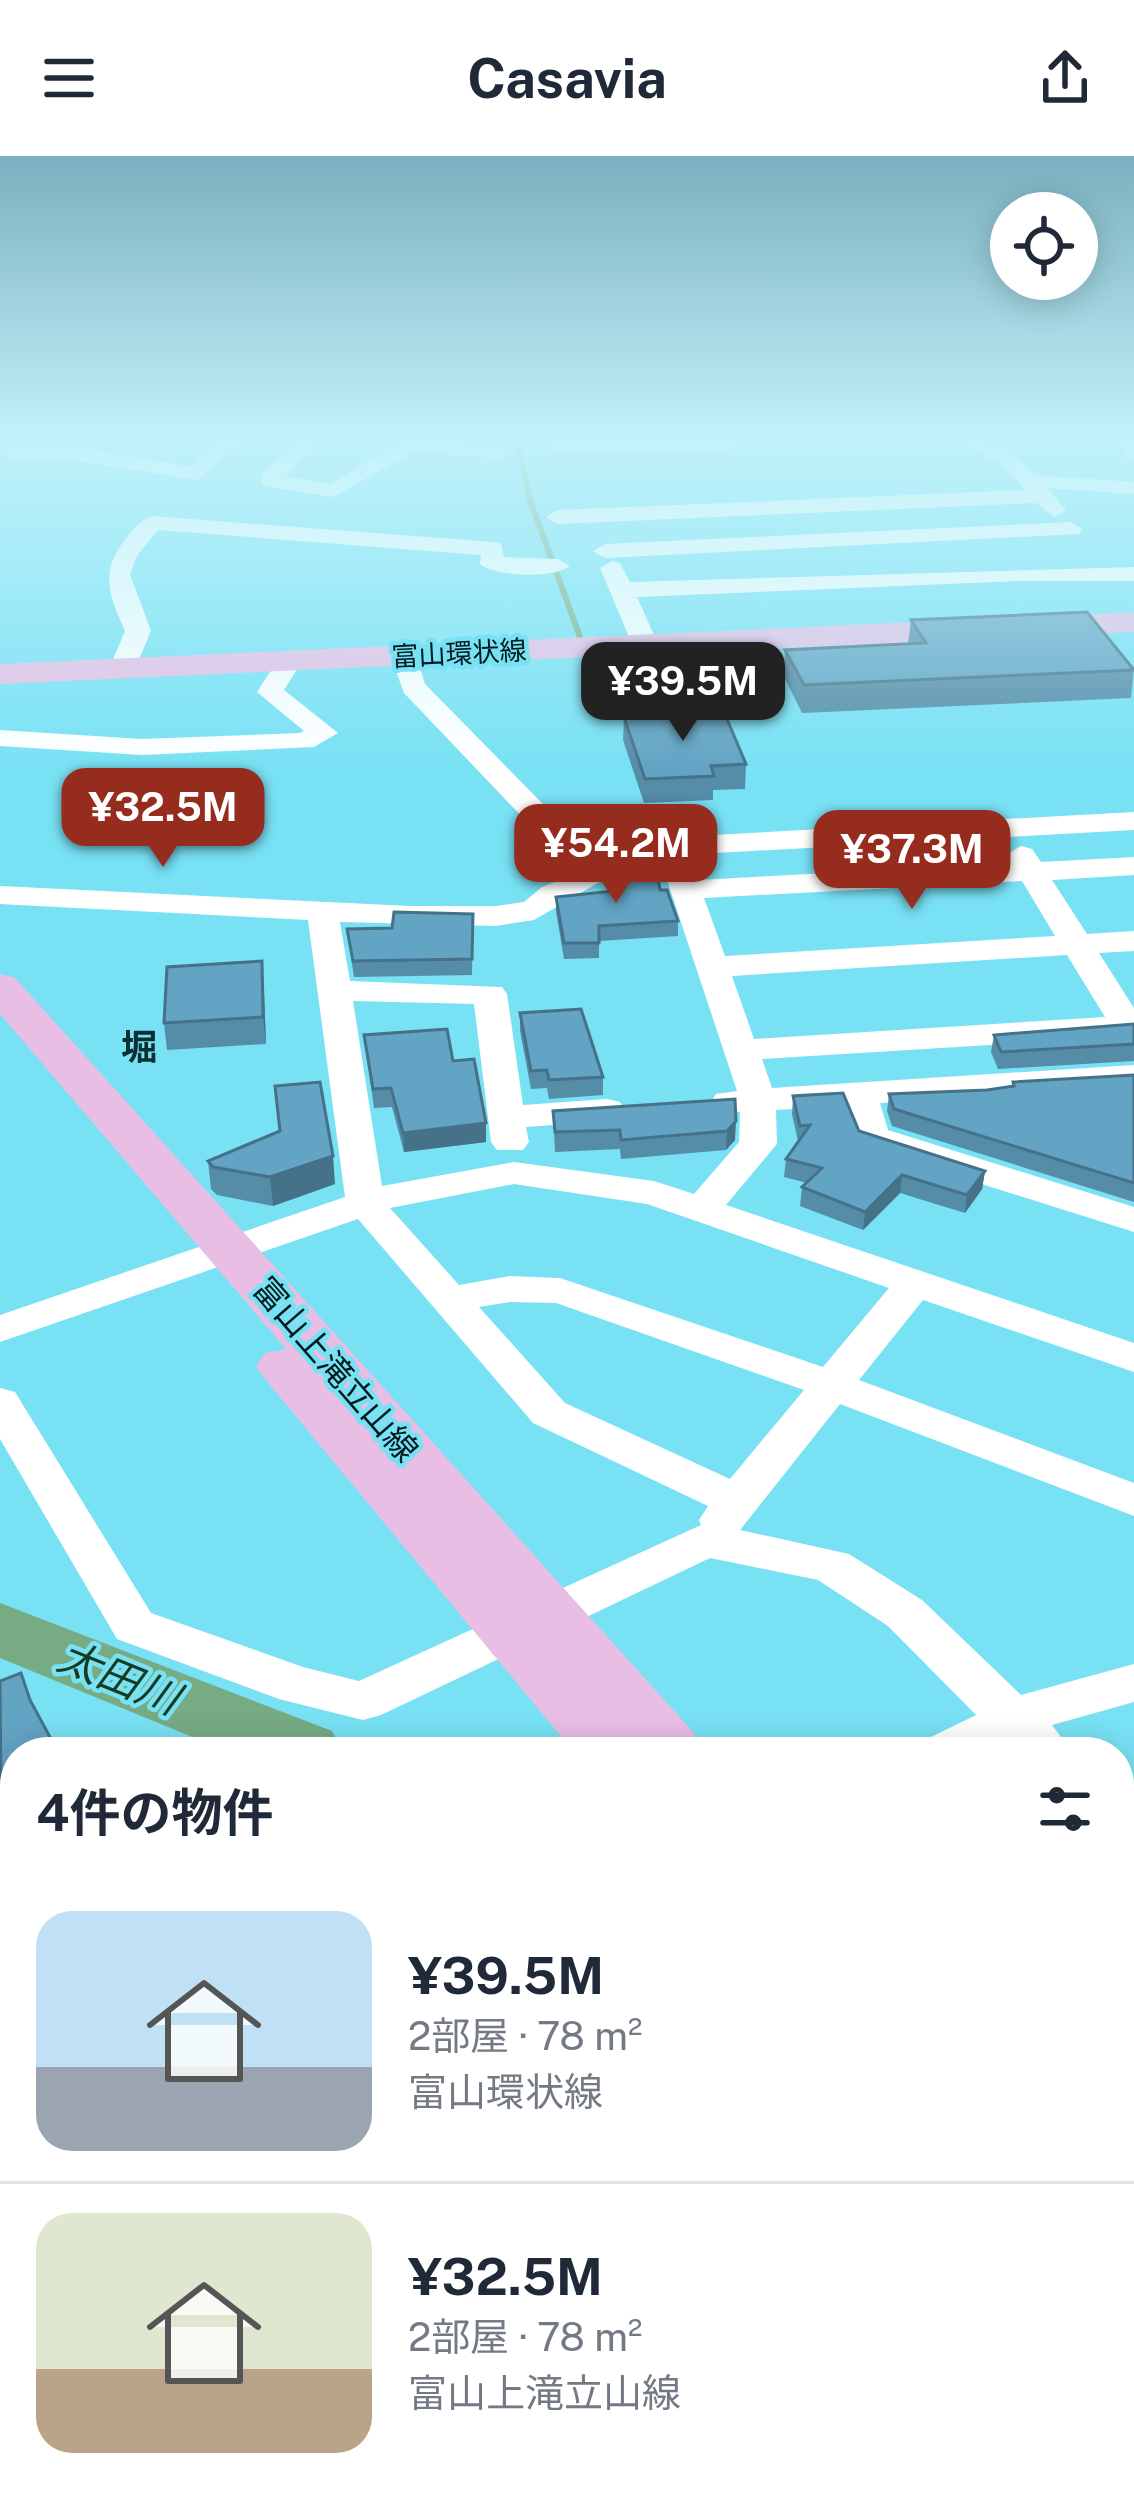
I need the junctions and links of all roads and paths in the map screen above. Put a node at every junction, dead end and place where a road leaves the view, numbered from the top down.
1 (129, 550) edge
2 (494, 550) edge
3 (635, 550) edge
4 (831, 550) edge
5 (1087, 550) edge
6 (605, 551) joint
7 (559, 566) dead end
8 (1103, 571) junction
9 (1018, 574) junction
10 (1134, 574) edge
11 (853, 580) junction
12 (622, 590) junction
13 (1134, 603) edge
14 (704, 613) dead end
15 (1134, 622) edge
16 (645, 625) junction
17 (403, 655) junction
18 (290, 660) junction
19 (122, 669) junction
20 (0, 674) edge
21 (0, 738) edge
22 (1134, 821) edge
23 (1004, 829) junction
24 (1134, 866) edge
25 (1032, 872) junction
26 (686, 890) junction
27 (0, 895) edge
28 (323, 912) junction
29 (1134, 941) edge
30 (1077, 945) junction
31 (712, 967) junction
32 (0, 986) edge
33 (334, 991) junction
34 (1131, 1026) edge
35 (0, 1030) edge
36 (740, 1050) junction
37 (1134, 1076) edge
38 (859, 1094) junction
39 (758, 1100) junction
40 (689, 1105) edge
41 (644, 1108) edge
42 (507, 1117) junction
43 (514, 1173) junction
44 (365, 1203) junction
45 (702, 1209) junction
46 (1134, 1220) edge
47 (211, 1253) junction
48 (915, 1283) junction
49 (450, 1299) junction
50 (0, 1329) edge
51 (1134, 1358) edge
52 (832, 1385) junction
53 (0, 1402) edge
54 (1134, 1500) edge
55 (738, 1501) junction
56 (706, 1540) junction
57 (530, 1623) junction
58 (1134, 1683) edge
59 (604, 1737) edge
60 (654, 1737) edge
61 (1028, 1737) edge

1 - 19 street
2 - 7 street
3 - 6 street
4 - 11 street
5 - 8 street
6 - 12 street
8 - 9 street
8 - 10 street
8 - 13 street
9 - 11 street
9 - 14 street
11 - 12 street
12 - 16 street
15 - 16 main road, 富山環状線
16 - 17 main road, 富山環状線
17 - 18 main road, 富山環状線
17 - 28 street
18 - 19 main road, 富山環状線
18 - 21 street
19 - 20 main road, 富山環状線
22 - 23 street
23 - 25 street
23 - 26 street
24 - 25 street
25 - 26 street
25 - 30 street
26 - 31 street
27 - 28 street
28 - 33 street
29 - 30 street
30 - 31 street
30 - 34 street
31 - 36 street
32 - 47 main road, 富山上滝立山線
33 - 42 street
33 - 44 street
34 - 36 street
35 - 47 main road, 富山上滝立山線
36 - 39 street
37 - 38 street
38 - 39 street
38 - 46 street
39 - 40 street
39 - 45 street
41 - 42 street
42 - 43 street
43 - 44 street
43 - 45 street
44 - 47 street
44 - 49 street
45 - 48 street
47 - 50 street
47 - 57 main road, 富山上滝立山線
48 - 51 street
48 - 52 street
49 - 52 street
49 - 55 street
52 - 54 street
52 - 55 street
53 - 57 street
55 - 56 street
56 - 57 street
56 - 61 street
57 - 59 main road, 富山上滝立山線
57 - 60 main road, 富山上滝立山線
58 - 61 street

